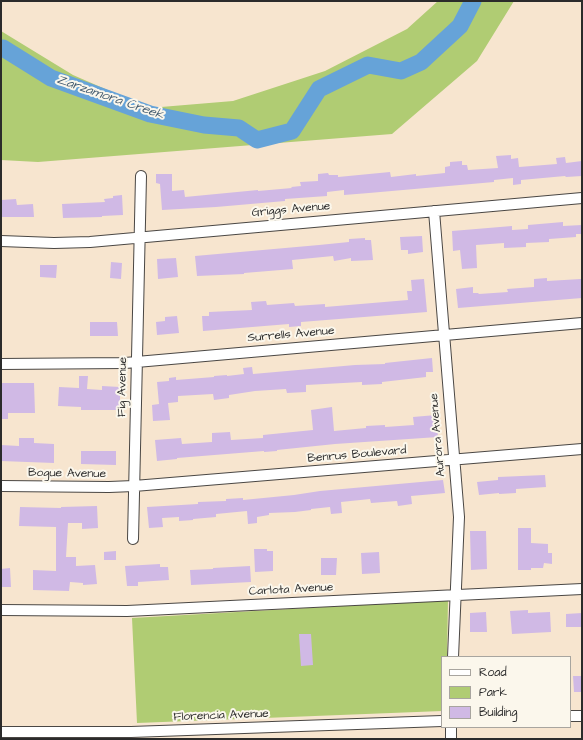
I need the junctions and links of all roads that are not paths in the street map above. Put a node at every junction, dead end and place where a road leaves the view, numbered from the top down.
1 (141, 176) dead end
2 (582, 198) edge
3 (434, 211) junction
4 (139, 236) junction
5 (1, 242) edge
6 (582, 323) edge
7 (443, 335) junction
8 (136, 361) junction
9 (1, 364) edge
10 (582, 449) edge
11 (453, 460) junction
12 (1, 486) edge
13 (134, 486) junction
14 (133, 539) dead end
15 (582, 589) edge
16 (455, 595) junction
17 (1, 610) edge
18 (453, 656) edge
19 (571, 716) edge
20 (582, 716) edge
21 (441, 721) edge
22 (451, 728) edge
23 (1, 732) edge
24 (451, 739) edge

1 - 4 street, Fig Avenue
2 - 3 street, Griggs Avenue
3 - 4 street, Griggs Avenue
3 - 7 street, Aurora Avenue
4 - 5 street, Griggs Avenue
4 - 8 street, Fig Avenue
6 - 7 street, Surrells Avenue
7 - 8 street, Surrells Avenue
7 - 11 street, Aurora Avenue
8 - 9 street, Surrells Avenue
8 - 13 street, Fig Avenue
10 - 11 street, Benrus Boulevard
11 - 13 street, Benrus Boulevard
11 - 16 street, Aurora Avenue
12 - 13 street, Bogue Avenue
13 - 14 street, Fig Avenue
15 - 16 street, Carlota Avenue
16 - 17 street, Carlota Avenue
16 - 18 street, Aurora Avenue
19 - 20 street
21 - 23 street, Florencia Avenue
22 - 24 street

